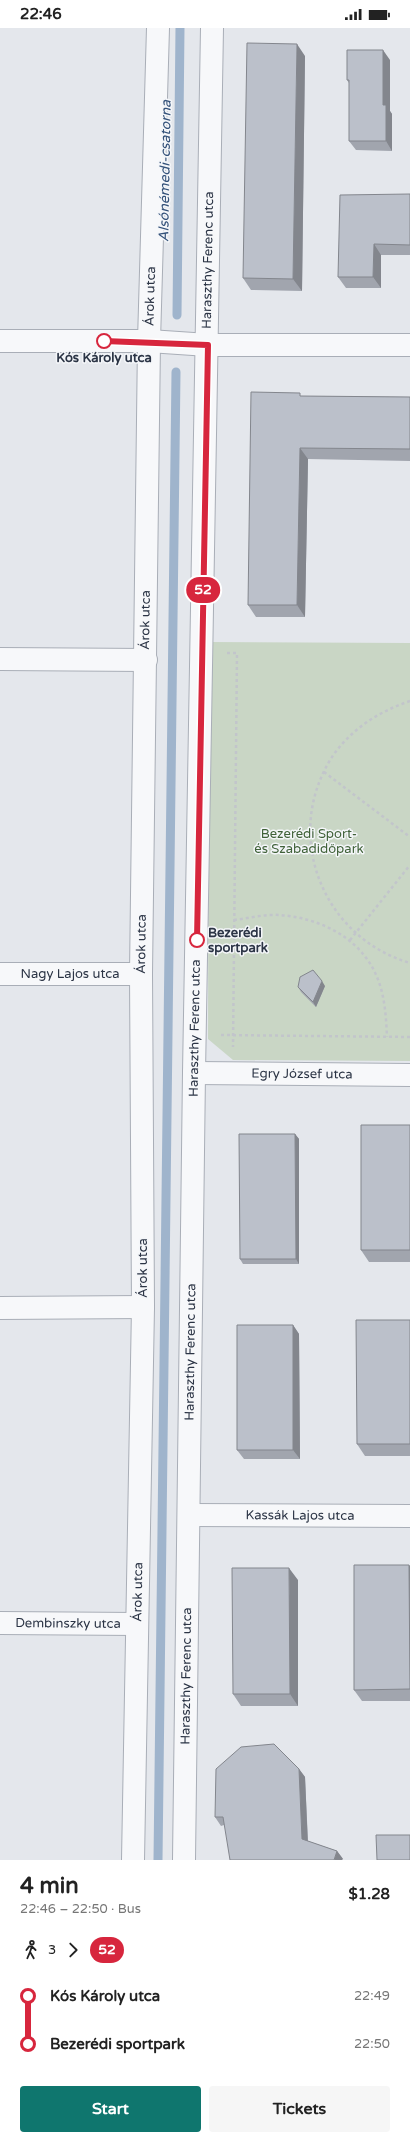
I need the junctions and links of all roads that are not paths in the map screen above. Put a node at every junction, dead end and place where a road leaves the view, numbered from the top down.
1 (158, 28) edge
2 (212, 28) edge
3 (0, 340) edge
4 (149, 341) junction
5 (208, 345) junction
6 (410, 345) edge
7 (0, 659) edge
8 (146, 660) junction
9 (0, 974) edge
10 (141, 974) junction
11 (194, 1073) junction
12 (410, 1075) edge
13 (143, 1307) junction
14 (0, 1308) edge
15 (190, 1515) junction
16 (410, 1516) edge
17 (0, 1623) edge
18 (137, 1624) junction
19 (133, 1860) edge
20 (184, 1860) edge

1 - 4 street, Árok utca
2 - 5 street, Haraszthy Ferenc utca
3 - 4 street
4 - 5 street
4 - 8 street, Árok utca
5 - 6 street
5 - 11 street, Haraszthy Ferenc utca
7 - 8 street
8 - 10 street, Árok utca
9 - 10 street, Nagy Lajos utca
10 - 13 street, Árok utca
11 - 12 street, Egry József utca
11 - 15 street, Haraszthy Ferenc utca
13 - 14 street
13 - 18 street, Árok utca
15 - 16 street, Kassák Lajos utca
15 - 20 street, Haraszthy Ferenc utca
17 - 18 street, Dembinszky utca
18 - 19 street, Árok utca

